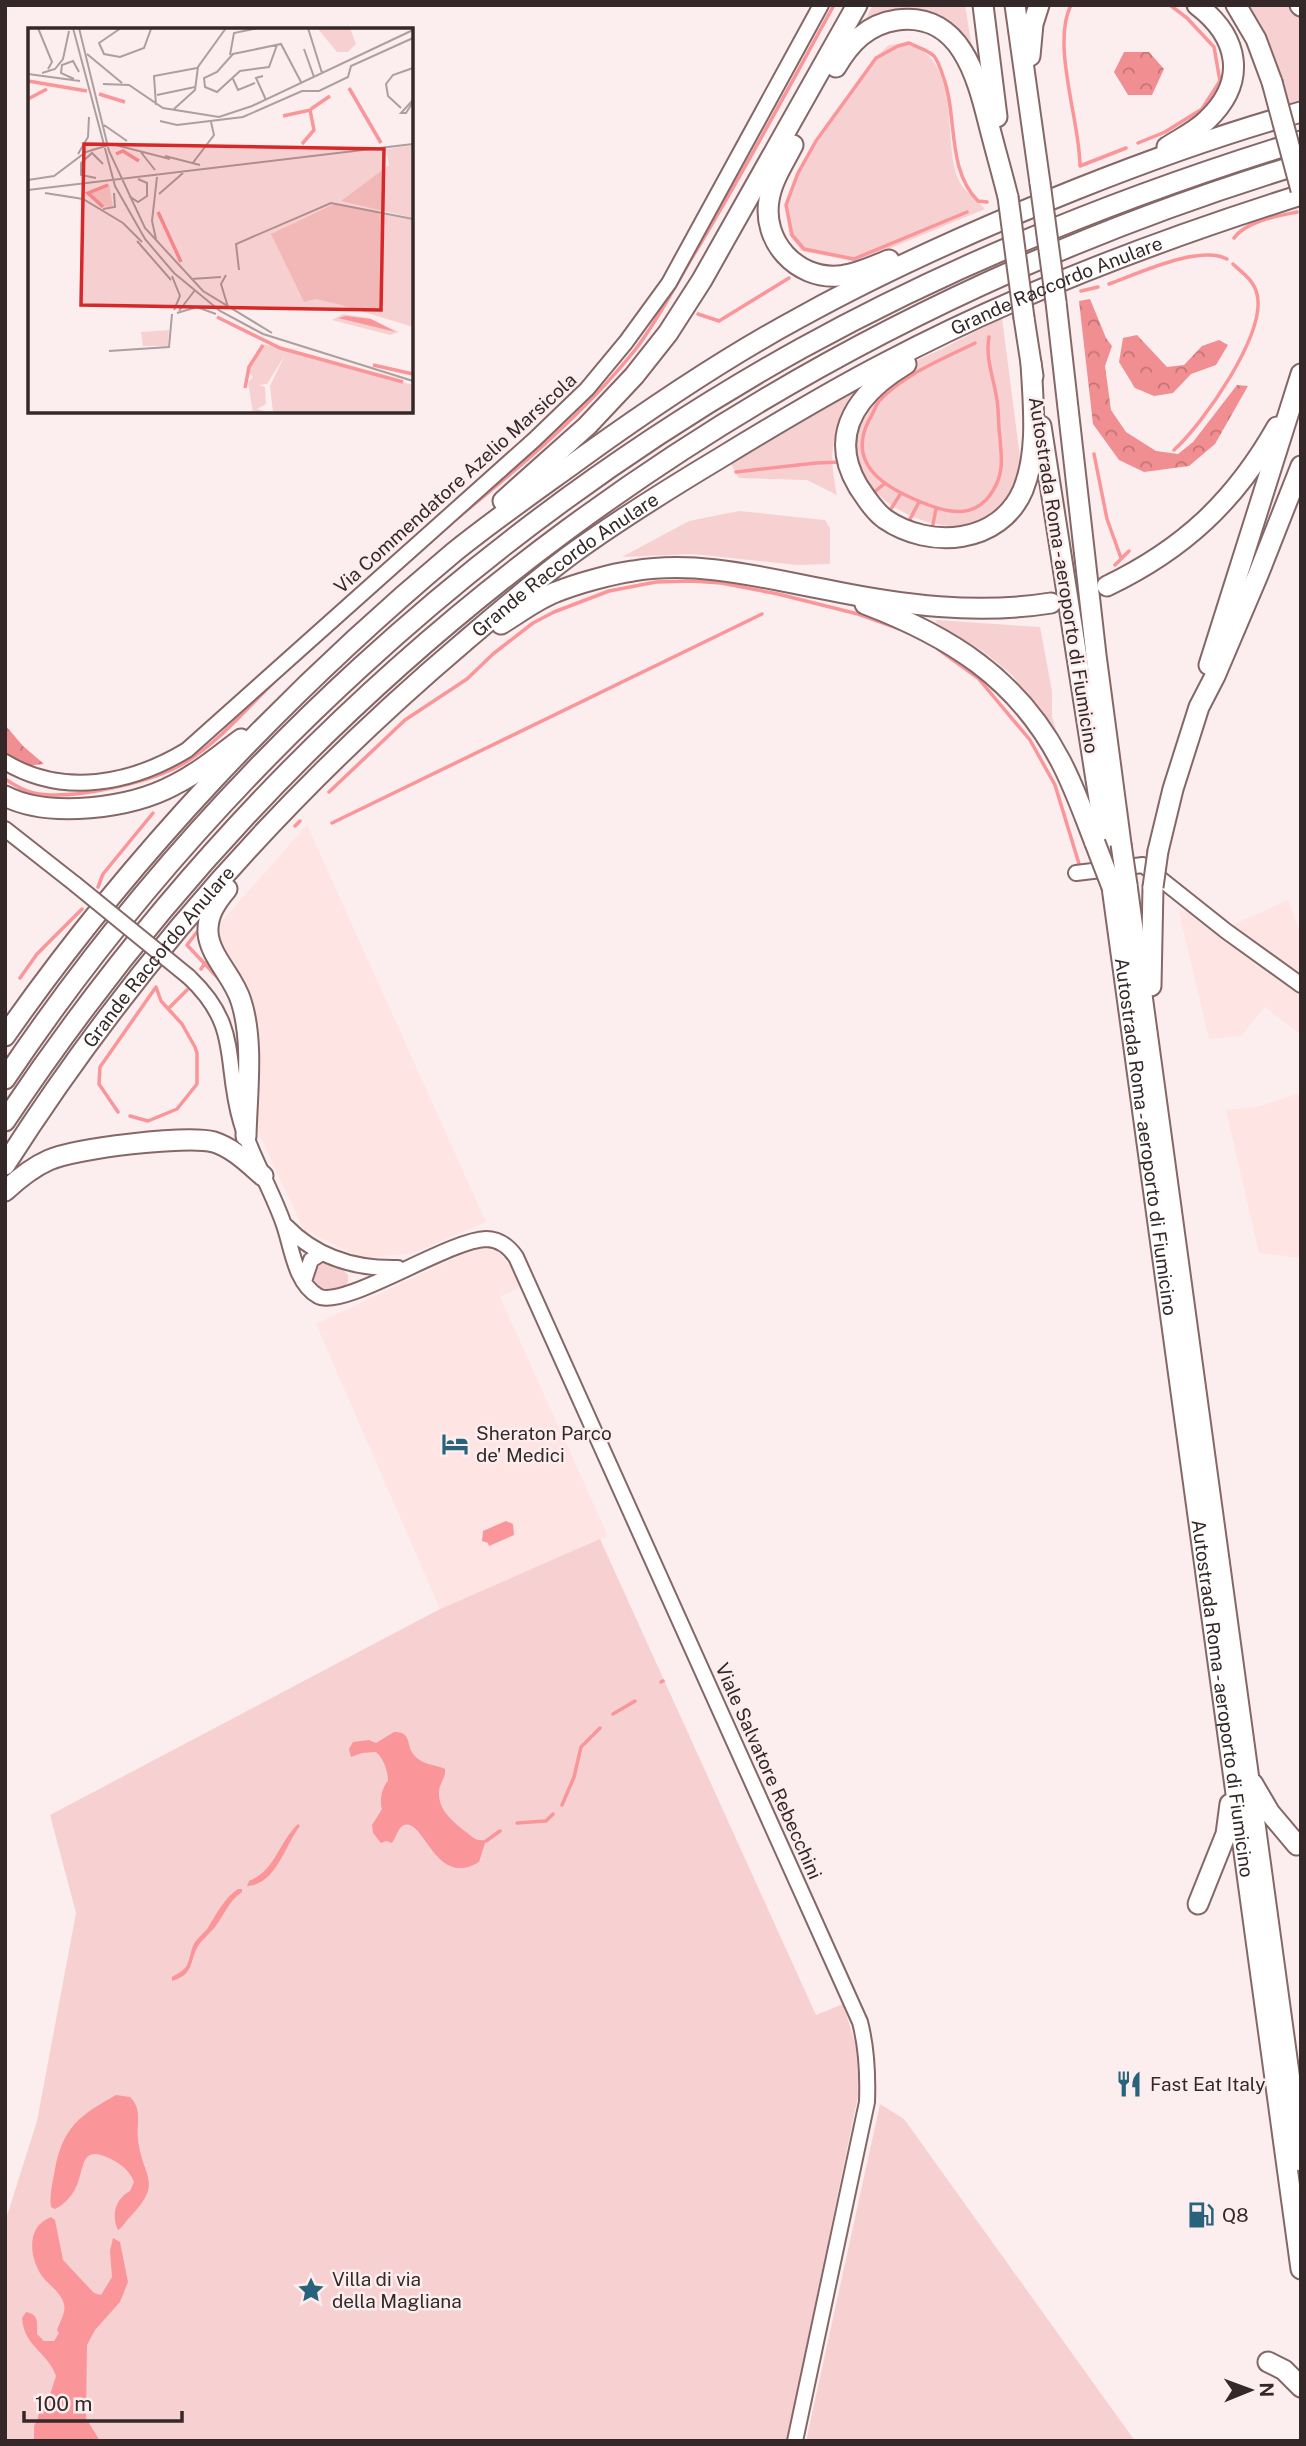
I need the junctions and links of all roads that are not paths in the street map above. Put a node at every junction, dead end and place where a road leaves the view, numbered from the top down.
1 (821, 5) edge
2 (857, 5) edge
3 (983, 5) edge
4 (1015, 5) edge
5 (1039, 5) edge
6 (1197, 5) edge
7 (1236, 5) edge
8 (1301, 112) edge
9 (1301, 141) edge
10 (1301, 164) edge
11 (1136, 166) junction
12 (1040, 183) junction
13 (1301, 190) edge
14 (1301, 195) edge
15 (1008, 197) junction
16 (960, 237) junction
17 (1002, 306) junction
18 (1031, 363) junction
19 (1301, 372) edge
20 (1301, 466) edge
21 (1107, 586) dead end
22 (414, 589) junction
23 (832, 591) junction
24 (1051, 603) dead end
25 (406, 692) junction
26 (286, 705) junction
27 (1199, 707) junction
28 (5, 762) edge
29 (307, 787) junction
30 (5, 796) edge
31 (5, 829) edge
32 (1107, 844) junction
33 (1076, 873) dead end
34 (1119, 886) junction
35 (1301, 985) edge
36 (5, 1035) edge
37 (5, 1079) edge
38 (1158, 1116) junction
39 (5, 1121) edge
40 (246, 1136) junction
41 (5, 1165) edge
42 (263, 1176) junction
43 (5, 1191) edge
44 (284, 1224) junction
45 (322, 1253) junction
46 (349, 1262) junction
47 (406, 1267) junction
48 (304, 1282) junction
49 (345, 1296) junction
50 (1240, 1769) junction
51 (1297, 1845) dead end
52 (1198, 1904) dead end
53 (1301, 2161) edge
54 (1301, 2269) edge
55 (1268, 2362) dead end
56 (1301, 2387) edge
57 (795, 2441) edge

1 - 28 street, Via Commendatore Azelio Marsicola
2 - 22 highway
3 - 15 highway, Autostrada Roma - aeroporto di Fiumicino
4 - 12 highway, Autostrada Roma - aeroporto di Fiumicino
5 - 12 highway
6 - 11 highway
7 - 13 highway, bridge
8 - 11 highway
9 - 37 highway
10 - 39 highway, Grande Raccordo Anulare
11 - 16 highway
12 - 32 highway, Autostrada Roma - aeroporto di Fiumicino, bridge
14 - 17 highway, Grande Raccordo Anulare
15 - 16 highway
15 - 18 highway, Autostrada Roma - aeroporto di Fiumicino, bridge
16 - 22 highway
17 - 18 highway
17 - 25 highway, Grande Raccordo Anulare
18 - 32 highway, Autostrada Roma - aeroporto di Fiumicino
19 - 21 highway
19 - 27 highway
20 - 27 highway
22 - 26 highway
23 - 24 highway
23 - 25 highway
23 - 32 highway
25 - 29 highway, Grande Raccordo Anulare
26 - 30 highway
26 - 36 highway
27 - 38 highway, bridge
29 - 40 highway
29 - 41 highway, Grande Raccordo Anulare
31 - 40 street, Viale Salvatore Rebecchini, bridge
32 - 34 highway, Autostrada Roma - aeroporto di Fiumicino, bridge
33 - 35 street
34 - 38 highway, Autostrada Roma - aeroporto di Fiumicino
34 - 50 highway, Autostrada Roma - aeroporto di Fiumicino
38 - 50 highway, Autostrada Roma - aeroporto di Fiumicino
40 - 42 street, Viale Salvatore Rebecchini
42 - 43 highway
42 - 44 street, Viale Salvatore Rebecchini
44 - 45 street, Viale Salvatore Rebecchini
44 - 48 street, Viale Salvatore Rebecchini
45 - 46 street, Viale Salvatore Rebecchini
45 - 48 street
46 - 47 street, Viale Salvatore Rebecchini
46 - 49 street
47 - 49 street, Viale Salvatore Rebecchini
47 - 57 street, Viale Salvatore Rebecchini
48 - 49 street
50 - 51 highway
50 - 52 highway
50 - 53 highway, Autostrada Roma - aeroporto di Fiumicino
50 - 54 highway, Autostrada Roma - aeroporto di Fiumicino
55 - 56 highway

